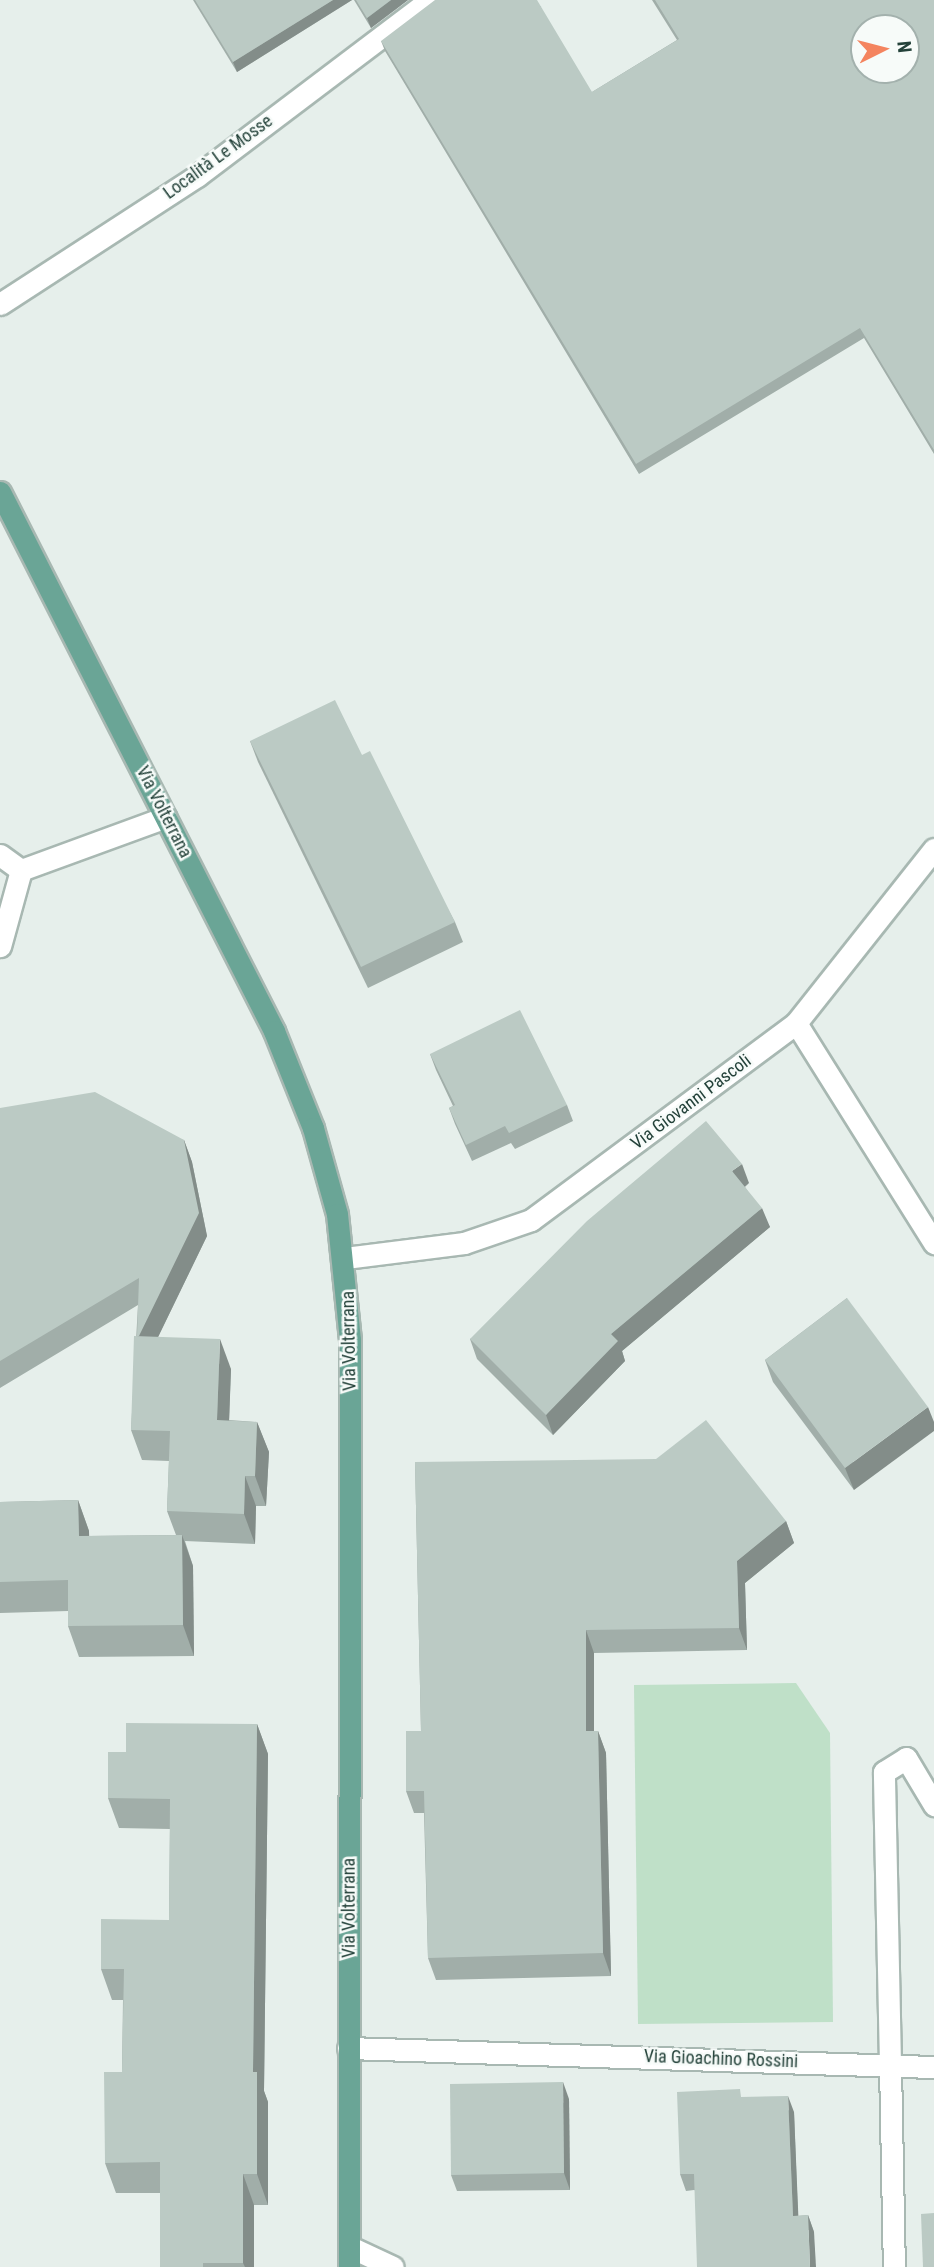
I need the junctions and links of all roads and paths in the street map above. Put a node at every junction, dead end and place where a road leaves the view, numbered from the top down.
1 (430, 0) edge
2 (0, 304) edge
3 (0, 492) edge
4 (166, 817) junction
5 (934, 849) edge
6 (0, 855) edge
7 (21, 870) junction
8 (0, 946) edge
9 (796, 1023) junction
10 (934, 1243) edge
11 (345, 1258) junction
12 (934, 1805) edge
13 (348, 2048) junction
14 (890, 2064) junction
15 (934, 2067) edge
16 (349, 2257) edge
17 (393, 2267) edge
18 (894, 2267) edge

1 - 2 street, Località Le Mosse
3 - 4 main road, Via Volterrana
4 - 7 street
4 - 11 main road, Via Volterrana
5 - 9 street, Via Giovanni Pascoli
6 - 7 street
7 - 8 street
9 - 10 street
9 - 11 street, Via Giovanni Pascoli
11 - 13 main road, Via Volterrana
12 - 14 street
13 - 14 street, Via Gioachino Rossini
13 - 16 main road, Via Volterrana
14 - 15 street, Via Gioachino Rossini
14 - 18 street
16 - 17 street

